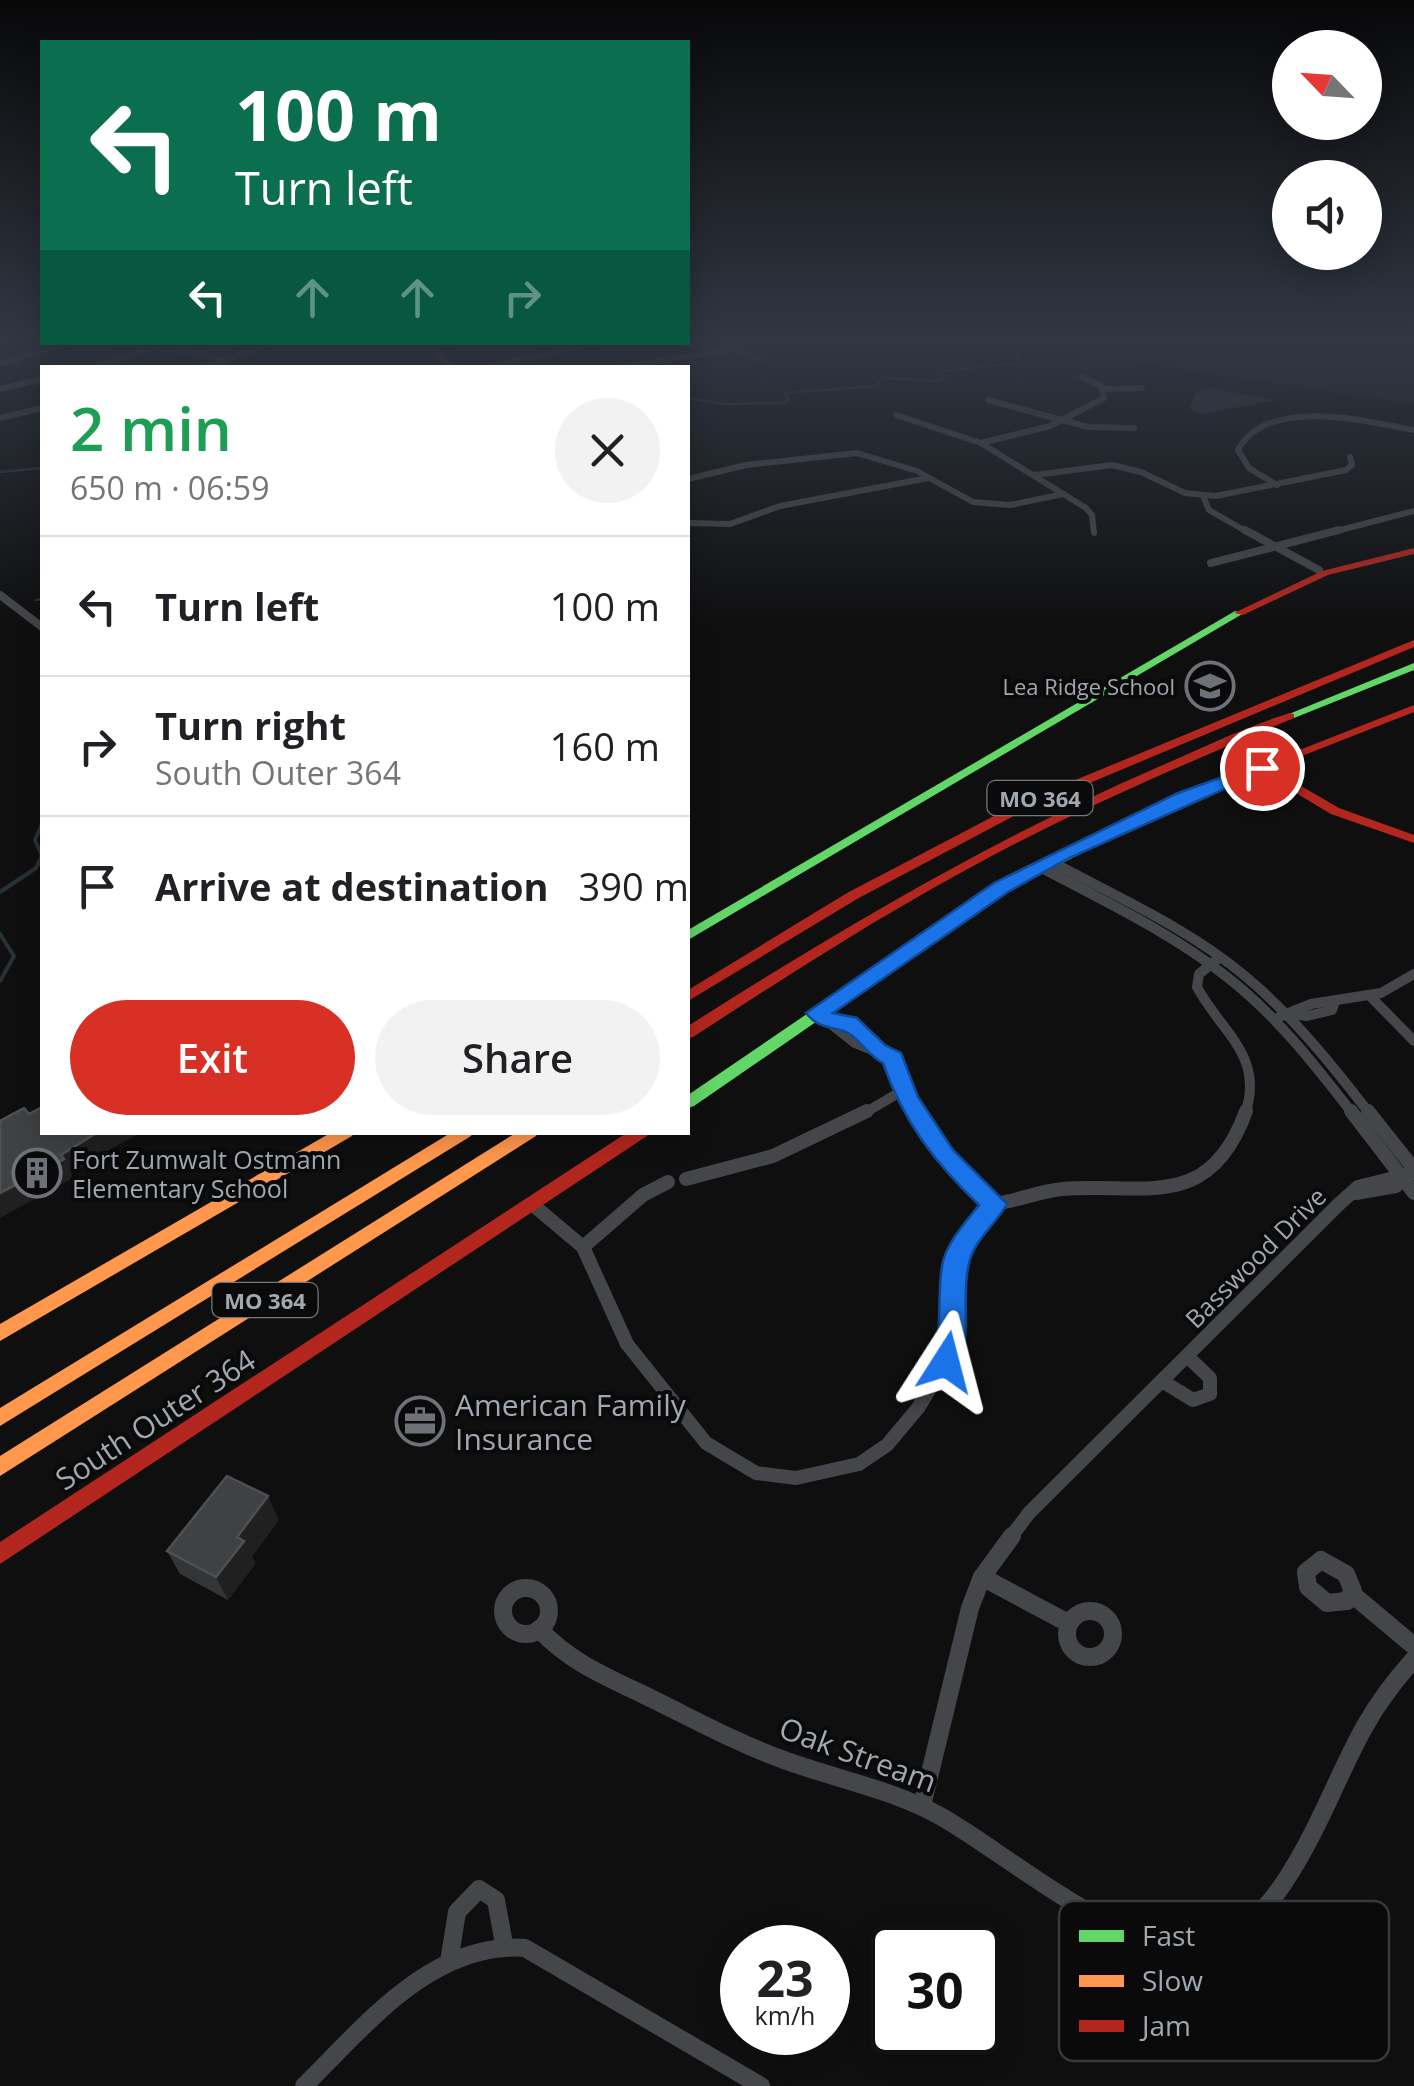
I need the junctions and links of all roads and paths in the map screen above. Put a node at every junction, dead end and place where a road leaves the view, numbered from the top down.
1 (951, 433) edge
2 (1015, 433) edge
3 (1249, 433) edge
4 (815, 443) dead end
5 (981, 443) junction
6 (825, 454) junction
7 (1350, 458) dead end
8 (1035, 475) junction
9 (928, 478) junction
10 (690, 479) edge
11 (1277, 485) junction
12 (1064, 494) junction
13 (1203, 496) junction
14 (1414, 511) edge
15 (690, 523) edge
16 (1094, 533) dead end
17 (1271, 544) junction
18 (1414, 551) edge
19 (1211, 563) dead end
20 (1322, 571) junction
21 (0, 596) edge
22 (40, 626) edge
23 (1414, 642) edge
24 (1414, 666) edge
25 (1414, 708) edge
26 (1262, 768) junction
27 (1414, 839) edge
28 (1046, 864) junction
29 (690, 935) edge
30 (1214, 961) junction
31 (1414, 974) edge
32 (1369, 994) junction
33 (690, 995) edge
34 (818, 1013) junction
35 (1282, 1016) junction
36 (690, 1032) edge
37 (1414, 1042) edge
38 (905, 1089) junction
39 (690, 1101) edge
40 (341, 1135) edge
41 (461, 1135) edge
42 (525, 1135) edge
43 (636, 1135) edge
44 (1406, 1174) edge
45 (686, 1179) dead end
46 (668, 1182) dead end
47 (1414, 1193) edge
48 (532, 1204) junction
49 (994, 1204) junction
50 (582, 1247) junction
51 (0, 1333) edge
52 (1187, 1356) junction
53 (1162, 1381) junction
54 (0, 1418) edge
55 (0, 1467) edge
56 (0, 1554) edge
57 (982, 1577) junction
58 (1352, 1594) dead end
59 (1068, 1623) dead end
60 (539, 1629) dead end
61 (1414, 1646) edge
62 (1414, 1660) edge
63 (922, 1806) junction
64 (1073, 1901) edge
65 (1267, 1901) edge
66 (504, 1944) junction
67 (449, 1962) junction
68 (304, 2086) edge
69 (761, 2086) edge

1 - 5 street
2 - 5 street
3 - 11 street
4 - 6 street
5 - 8 street
6 - 9 street
6 - 10 street
7 - 11 street
8 - 12 street
8 - 13 street
9 - 12 street
9 - 15 street
11 - 13 street
12 - 16 street
13 - 17 street
14 - 17 street
17 - 19 street
17 - 20 street
18 - 20 main road
20 - 29 main road
21 - 22 street
23 - 33 main road, MO 364
24 - 36 main road, MO 364
25 - 26 main road
26 - 27 main road
26 - 28 main road
28 - 30 street
28 - 34 main road
30 - 35 street
30 - 49 street
31 - 32 street
32 - 35 street
32 - 37 street
34 - 38 street
34 - 39 main road
35 - 44 street
38 - 45 street
38 - 49 street
40 - 51 main road
41 - 54 main road, MO 364
42 - 55 main road, MO 364
43 - 48 main road, South Outer 364
44 - 47 street
44 - 52 street, Basswood Drive
46 - 50 street
48 - 50 street
48 - 56 main road, South Outer 364
49 - 50 street
52 - 53 street, Basswood Drive
52 - 53 street, Basswood Drive
53 - 57 street, Basswood Drive
57 - 59 street
57 - 63 street, Basswood Drive
58 - 61 street
60 - 63 street, Oak Stream
62 - 65 street
63 - 64 street, Oak Stream
66 - 67 street
66 - 67 street
66 - 69 street
67 - 68 street

